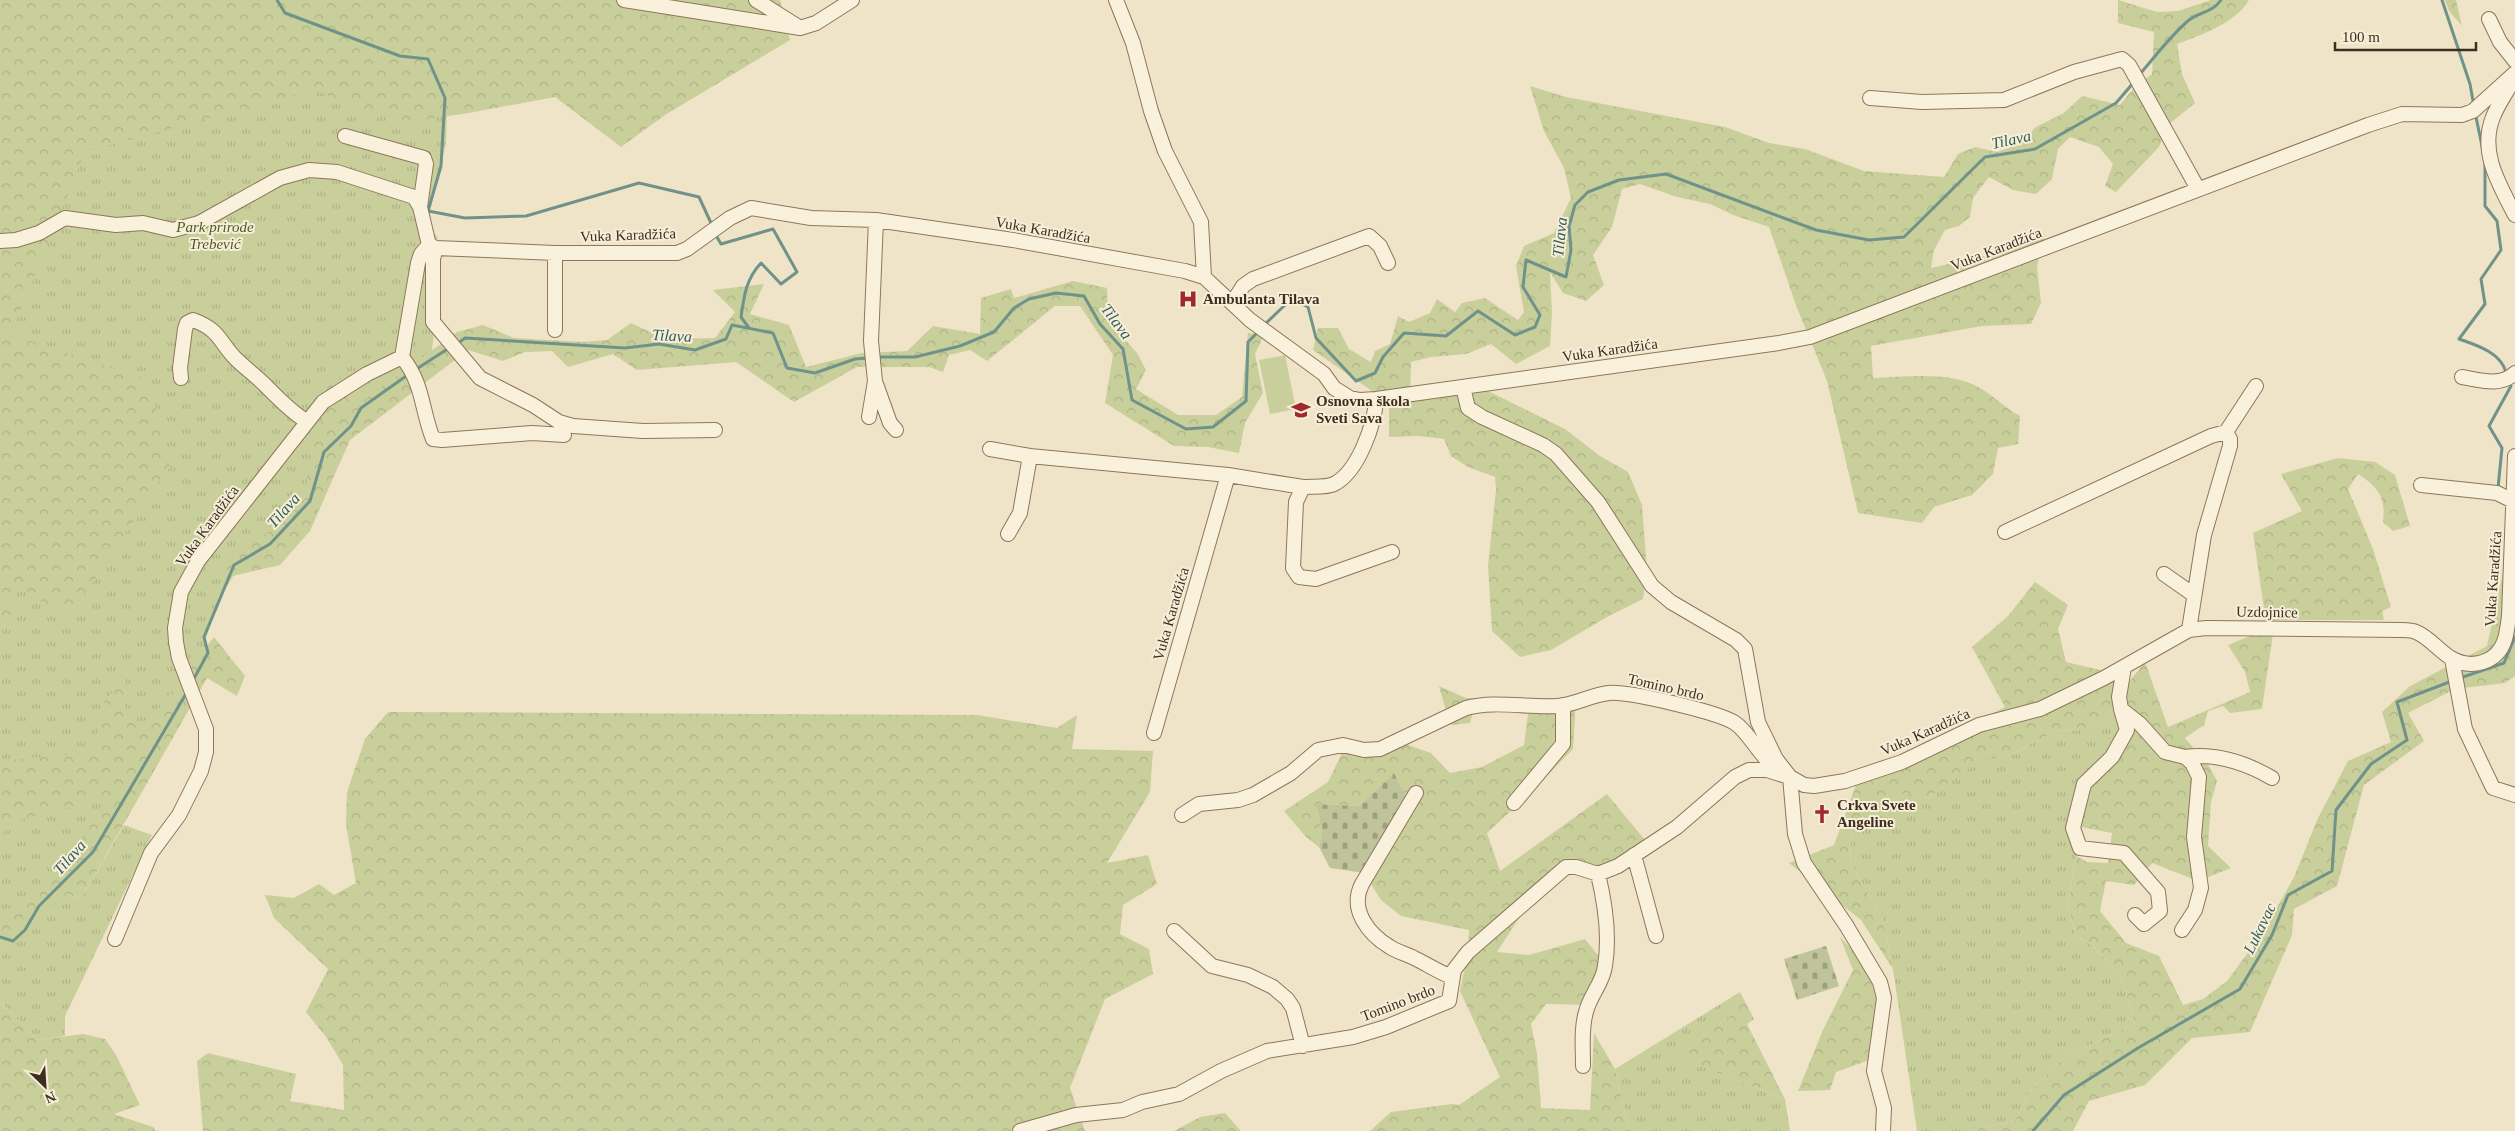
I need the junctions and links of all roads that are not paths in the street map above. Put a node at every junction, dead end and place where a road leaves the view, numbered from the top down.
1 (624, 0) edge
2 (756, 0) edge
3 (852, 0) edge
4 (1116, 0) edge
5 (2489, 19) dead end
6 (800, 28) junction
7 (2515, 61) edge
8 (2515, 72) edge
9 (2515, 77) edge
10 (1870, 98) dead end
11 (345, 136) dead end
12 (2198, 189) junction
13 (420, 206) junction
14 (2515, 215) edge
15 (876, 220) junction
16 (0, 241) edge
17 (432, 246) junction
18 (555, 253) junction
19 (1388, 263) dead end
20 (1204, 277) junction
21 (1233, 302) junction
22 (555, 330) dead end
23 (402, 356) junction
24 (2515, 372) edge
25 (2462, 377) dead end
26 (182, 378) dead end
27 (875, 381) junction
28 (1462, 386) junction
29 (2256, 386) dead end
30 (1376, 399) junction
31 (869, 417) dead end
32 (306, 421) junction
33 (715, 430) dead end
34 (896, 430) dead end
35 (2226, 432) junction
36 (564, 435) dead end
37 (990, 449) dead end
38 (1030, 456) junction
39 (2515, 456) edge
40 (1228, 475) junction
41 (2421, 485) dead end
42 (1303, 487) junction
43 (2513, 501) junction
44 (2005, 532) dead end
45 (1008, 534) dead end
46 (1392, 552) dead end
47 (2164, 574) dead end
48 (2194, 595) junction
49 (2189, 630) junction
50 (2124, 667) junction
51 (2455, 673) junction
52 (1563, 705) junction
53 (2122, 709) junction
54 (1154, 733) dead end
55 (2185, 757) junction
56 (1790, 777) junction
57 (2272, 778) dead end
58 (1416, 793) dead end
59 (2515, 795) edge
60 (1514, 803) dead end
61 (1182, 815) dead end
62 (1634, 855) junction
63 (1598, 874) junction
64 (2135, 915) dead end
65 (2182, 930) dead end
66 (1174, 931) dead end
67 (1656, 936) dead end
68 (115, 939) dead end
69 (1452, 978) junction
70 (1304, 1046) junction
71 (1583, 1066) dead end
72 (1020, 1131) edge
73 (1883, 1131) edge

1 - 6 street
2 - 6 street
3 - 6 street
4 - 20 street
5 - 7 street
8 - 12 street, Vuka Karadžića
9 - 14 street
10 - 12 street
11 - 13 street
12 - 28 street, Vuka Karadžića
13 - 16 street
13 - 17 street
15 - 18 street, Vuka Karadžića
15 - 20 street, Vuka Karadžića
15 - 27 street
17 - 18 street, Vuka Karadžića
17 - 23 street
17 - 33 street
18 - 22 street
19 - 21 street
20 - 21 street, Vuka Karadžića
21 - 30 street, Vuka Karadžića
23 - 32 street, Vuka Karadžića
23 - 36 street
24 - 25 street
26 - 32 street
27 - 31 street
27 - 34 street
28 - 30 street, Vuka Karadžića
28 - 56 street
29 - 35 street
30 - 42 street
32 - 68 street, Vuka Karadžića
35 - 44 street
35 - 48 street
37 - 38 street
38 - 40 street
38 - 45 street
39 - 43 street, Vuka Karadžića
40 - 42 street
40 - 54 street, Vuka Karadžića
41 - 43 street
42 - 46 street
43 - 51 street, Vuka Karadžića
47 - 48 street
48 - 49 street
49 - 50 street, Uzdojnice
49 - 51 street, Uzdojnice
50 - 53 street
50 - 56 street, Vuka Karadžića
51 - 59 street
52 - 56 street, Tomino brdo
52 - 60 street
52 - 61 street, Tomino brdo
53 - 55 street
53 - 64 street
55 - 57 street
55 - 65 street
56 - 62 street
56 - 73 street
58 - 69 street
62 - 63 street
62 - 67 street
63 - 69 street, Tomino brdo
63 - 71 street
66 - 70 street
69 - 70 street, Tomino brdo
70 - 72 street, Tomino brdo

